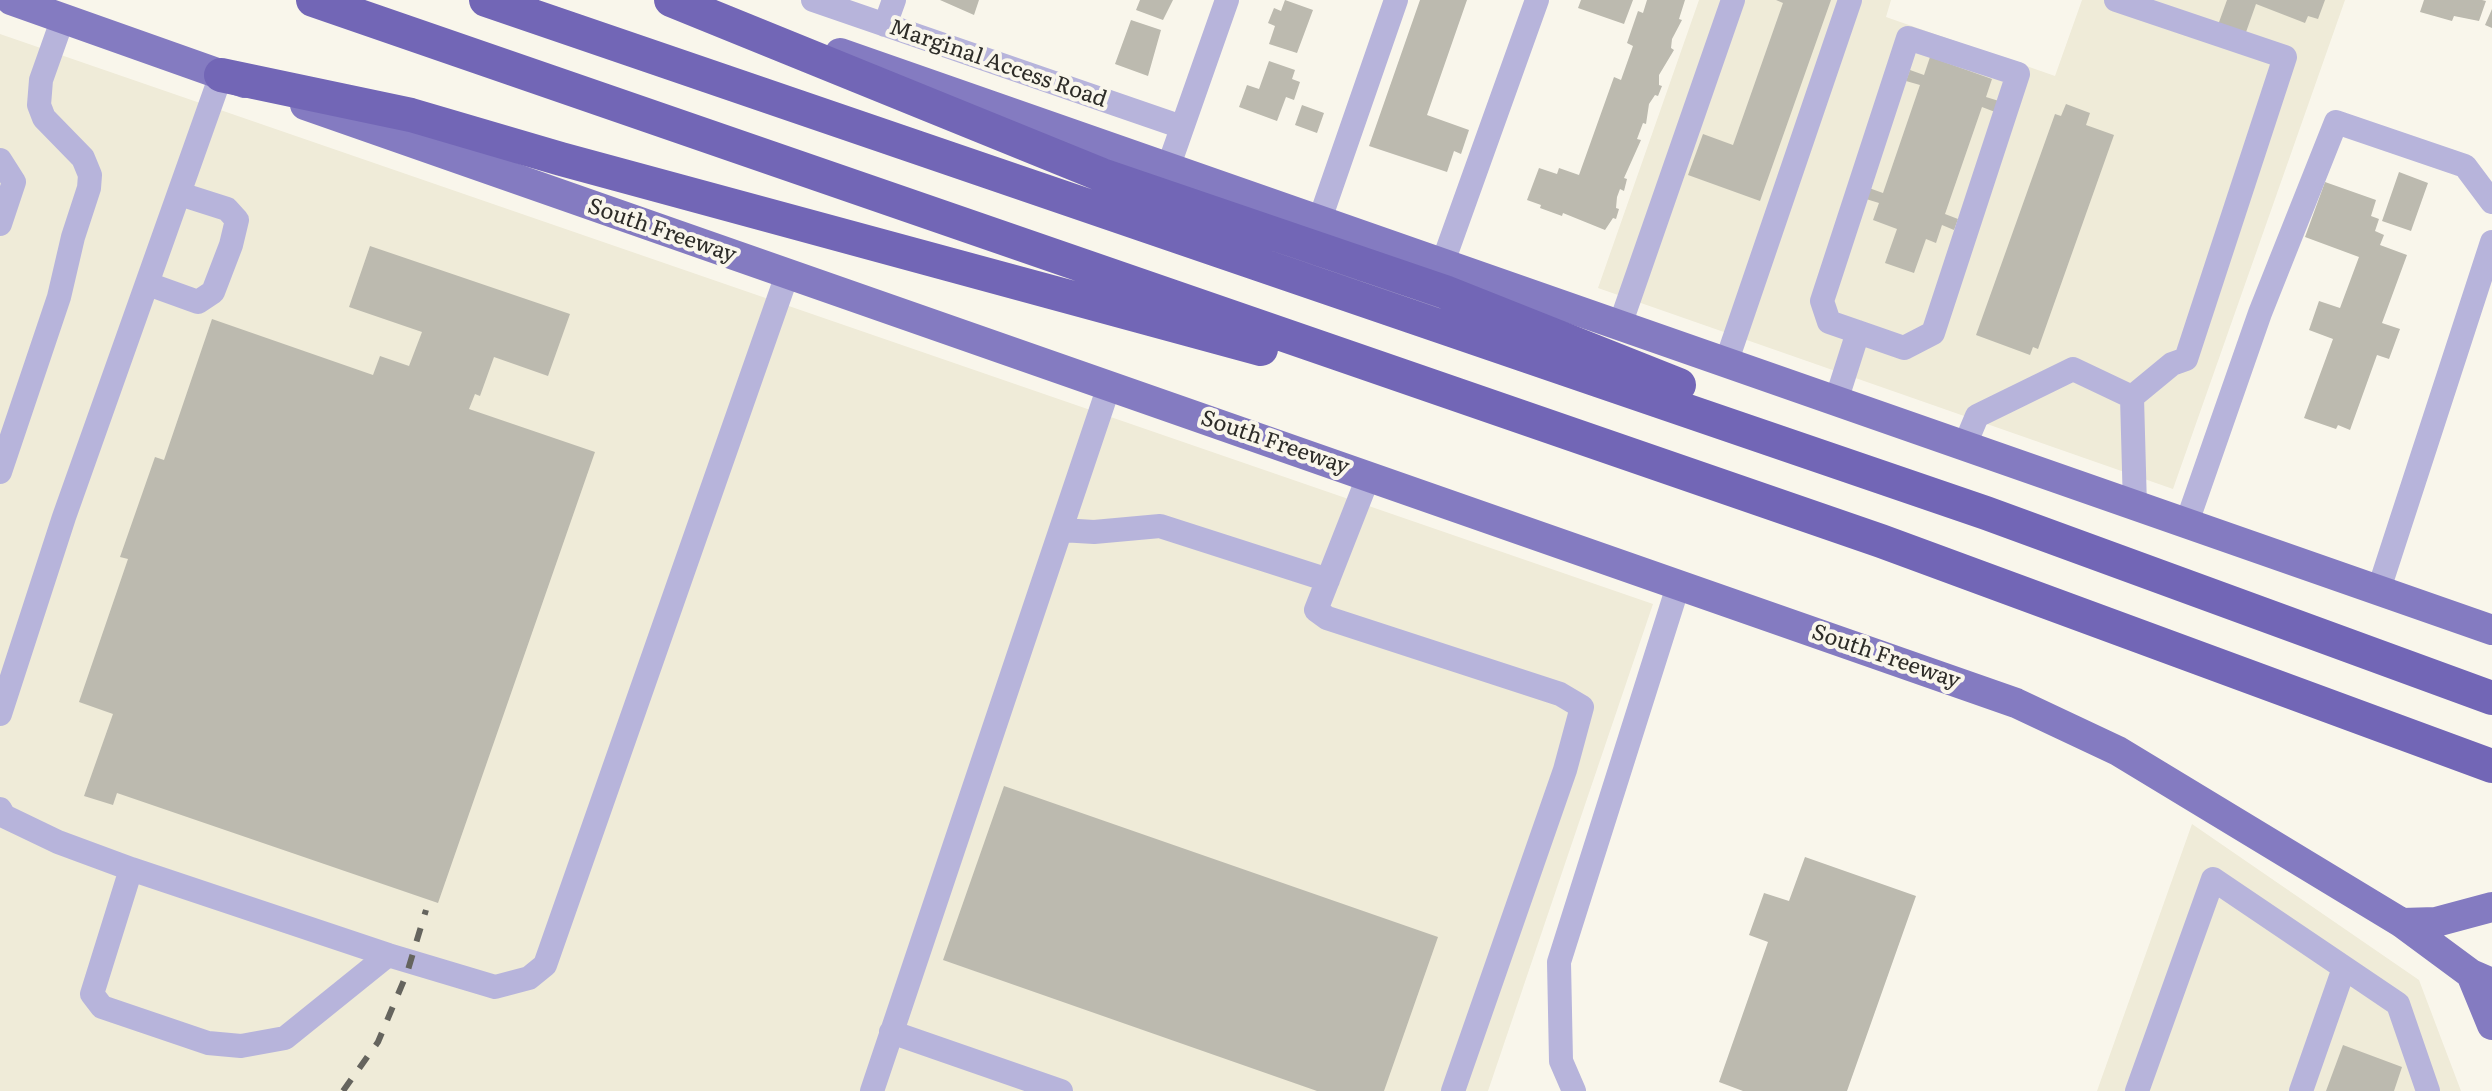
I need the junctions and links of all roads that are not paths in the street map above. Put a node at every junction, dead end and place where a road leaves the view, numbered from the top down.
1 (11, 0) edge
2 (313, 0) edge
3 (486, 0) edge
4 (671, 0) edge
5 (685, 0) edge
6 (813, 0) edge
7 (894, 0) edge
8 (1227, 0) edge
9 (1396, 0) edge
10 (1537, 0) edge
11 (1733, 0) edge
12 (1850, 0) edge
13 (2116, 0) edge
14 (63, 18) junction
15 (885, 25) junction
16 (221, 75) junction
17 (1182, 127) junction
18 (0, 160) edge
19 (1169, 165) junction
20 (180, 194) junction
21 (2492, 202) edge
22 (1320, 219) junction
23 (0, 224) edge
24 (2492, 242) edge
25 (1443, 262) junction
26 (787, 275) junction
27 (148, 284) junction
28 (1620, 325) junction
29 (1858, 332) junction
30 (1726, 363) junction
31 (1109, 386) junction
32 (2132, 397) junction
33 (1836, 401) junction
34 (1964, 447) junction
35 (1615, 448) junction
36 (0, 472) edge
37 (1369, 475) junction
38 (2135, 507) junction
39 (1986, 513) junction
40 (2186, 525) junction
41 (1061, 530) junction
42 (1328, 580) junction
43 (1679, 583) junction
44 (2378, 592) junction
45 (2492, 630) edge
46 (2492, 698) edge
47 (0, 714) edge
48 (2492, 766) edge
49 (0, 809) edge
50 (131, 869) junction
51 (2492, 907) edge
52 (2402, 923) junction
53 (388, 955) junction
54 (2344, 968) junction
55 (2482, 979) edge
56 (2492, 1025) edge
57 (891, 1032) junction
58 (872, 1091) edge
59 (1061, 1091) edge
60 (1453, 1091) edge
61 (1574, 1091) edge
62 (2137, 1091) edge
63 (2301, 1091) edge
64 (2428, 1091) edge

1 - 14 main road, South Freeway
2 - 35 highway
3 - 39 highway
4 - 39 highway
5 - 19 main road
6 - 15 street, Marginal Access Road
7 - 15 street
8 - 17 street
9 - 22 street
10 - 25 street
11 - 28 street
12 - 30 street
13 - 32 street
14 - 16 main road, South Freeway
14 - 36 street
15 - 17 street, Marginal Access Road
16 - 20 street
16 - 26 main road, South Freeway
16 - 35 highway
17 - 19 street
18 - 23 street
19 - 22 main road
20 - 27 street
20 - 27 street
21 - 40 street
22 - 25 main road
24 - 44 street
25 - 28 main road
26 - 31 main road, South Freeway
26 - 53 street
27 - 47 street
28 - 30 main road
29 - 29 street
29 - 33 street
30 - 33 main road
31 - 37 main road, South Freeway
31 - 41 street
32 - 34 street
32 - 38 street
33 - 34 main road
34 - 38 main road
35 - 48 highway
37 - 42 street
37 - 43 main road, South Freeway
38 - 40 main road
39 - 46 highway
40 - 44 main road
41 - 42 street
41 - 57 street
42 - 60 street
43 - 52 main road, South Freeway
43 - 61 street
44 - 45 main road
49 - 50 street
50 - 53 street
50 - 53 street
51 - 52 main road
52 - 55 main road, South Freeway
54 - 62 street
54 - 63 street
54 - 64 street
55 - 56 main road
57 - 58 street
57 - 59 street

